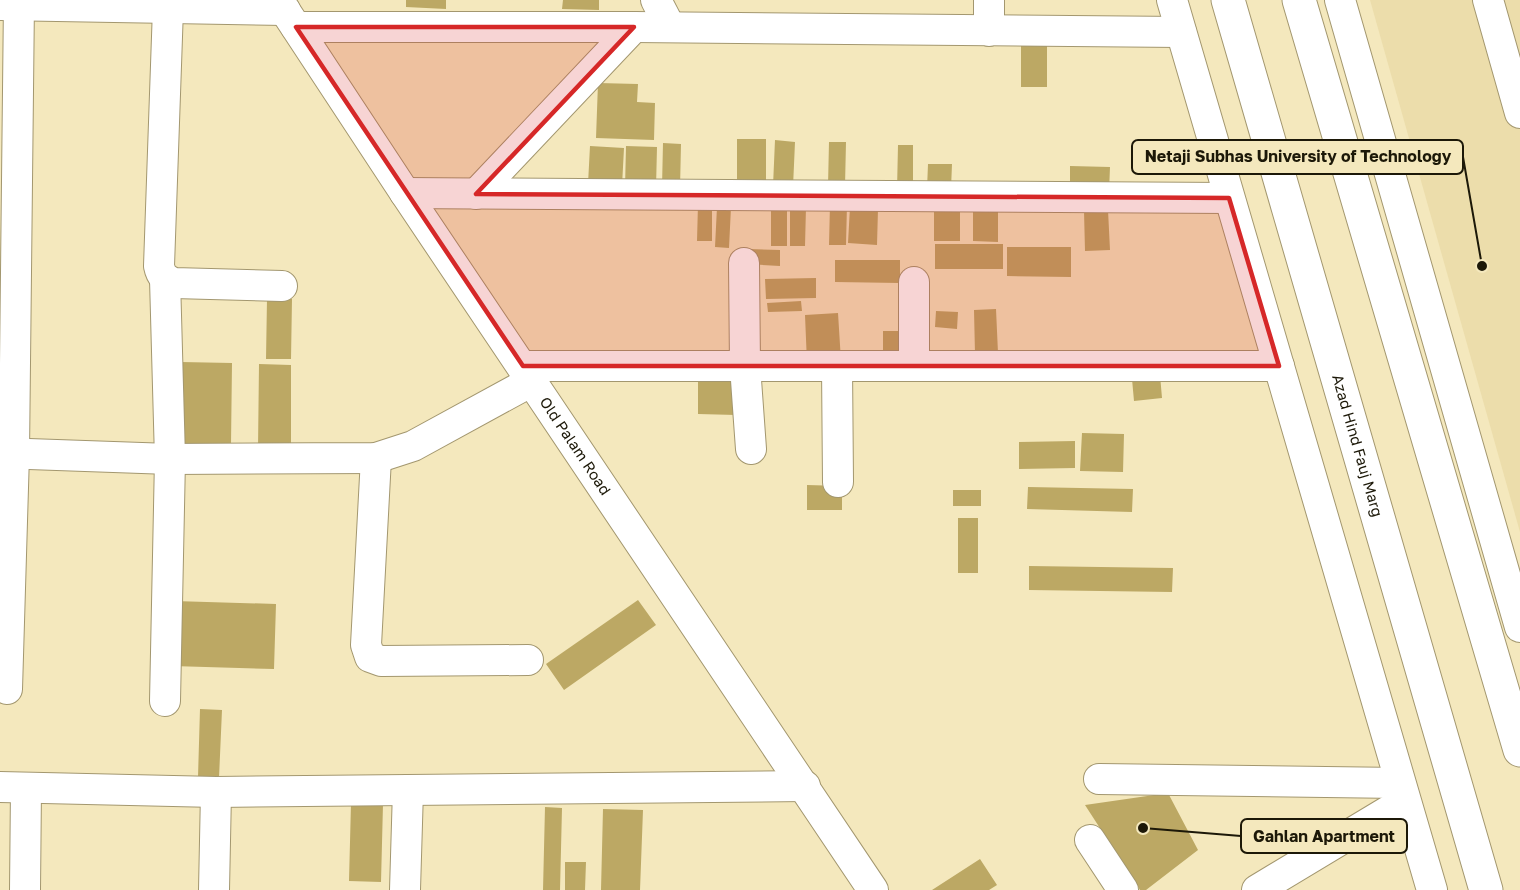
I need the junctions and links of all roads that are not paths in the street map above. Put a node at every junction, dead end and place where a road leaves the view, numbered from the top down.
1 (656, 0) edge
2 (988, 0) edge
3 (1172, 0) edge
4 (1228, 0) edge
5 (1299, 0) edge
6 (1340, 0) edge
7 (1488, 0) edge
8 (12, 3) edge
9 (168, 8) junction
10 (286, 12) edge
11 (634, 27) junction
12 (670, 27) junction
13 (989, 31) junction
14 (1181, 32) junction
15 (1520, 113) edge
16 (405, 193) junction
17 (476, 194) junction
18 (1229, 198) junction
19 (744, 263) dead end
20 (165, 279) junction
21 (914, 282) dead end
22 (282, 286) dead end
23 (745, 366) junction
24 (837, 366) junction
25 (914, 366) junction
26 (1279, 366) junction
27 (527, 374) junction
28 (751, 449) dead end
29 (7, 454) edge
30 (376, 458) junction
31 (170, 459) junction
32 (838, 483) dead end
33 (1520, 627) edge
34 (528, 660) dead end
35 (7, 689) dead end
36 (165, 701) dead end
37 (1518, 736) edge
38 (1100, 778) dead end
39 (805, 786) junction
40 (13, 788) edge
41 (408, 790) junction
42 (216, 792) junction
43 (1403, 792) junction
44 (1090, 840) dead end
45 (25, 890) edge
46 (214, 890) edge
47 (405, 890) edge
48 (873, 890) edge
49 (1123, 890) edge
50 (1257, 890) edge
51 (1432, 890) edge
52 (1485, 890) edge

1 - 12 street
2 - 13 street
3 - 14 street
4 - 52 main road, Azad Hind Fauj Marg
5 - 37 main road
6 - 33 street
7 - 15 street
8 - 9 street
8 - 29 street
9 - 10 street
9 - 20 street
10 - 11 street
10 - 16 street, Old Palam Road
11 - 12 street
11 - 17 street
12 - 13 street
13 - 14 street
14 - 18 street
16 - 17 street
16 - 27 street, Old Palam Road
17 - 18 street
18 - 26 street
19 - 23 street
20 - 22 street
20 - 31 street
21 - 25 street
23 - 24 street
23 - 27 street
23 - 28 street
24 - 25 street
24 - 32 street
25 - 26 street
26 - 43 street
27 - 30 street
27 - 39 street, Old Palam Road
29 - 31 street
29 - 35 street
30 - 31 street
30 - 34 street
31 - 36 street
38 - 43 street
39 - 41 street
39 - 48 street, Old Palam Road
40 - 42 street
40 - 45 street
41 - 42 street
41 - 47 street
42 - 46 street
43 - 50 street
43 - 51 street
44 - 49 street

